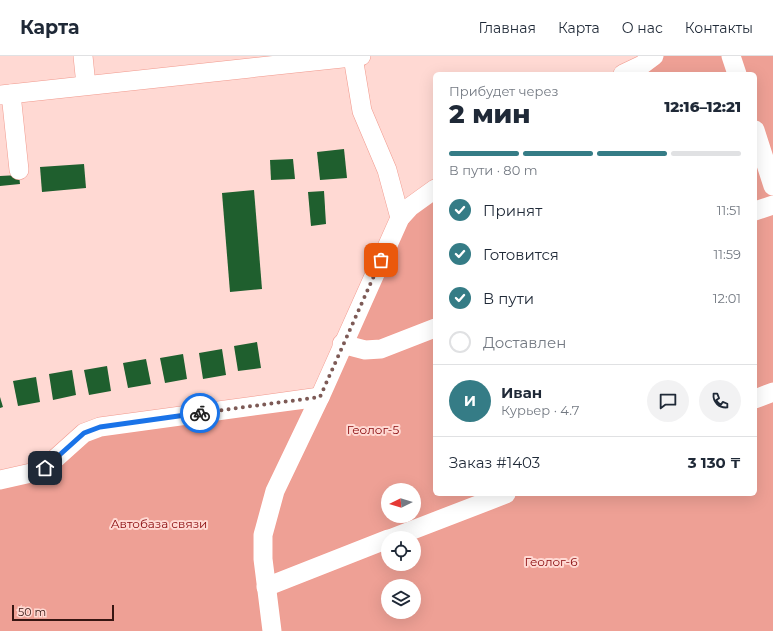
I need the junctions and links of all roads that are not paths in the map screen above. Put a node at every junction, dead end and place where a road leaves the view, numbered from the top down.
1 (83, 56) edge
2 (357, 56) edge
3 (654, 56) edge
4 (731, 56) edge
5 (627, 72) edge
6 (736, 72) edge
7 (86, 85) junction
8 (6, 95) edge
9 (757, 136) edge
10 (19, 170) dead end
11 (773, 186) edge
12 (433, 190) edge
13 (773, 205) edge
14 (757, 210) edge
15 (400, 218) junction
16 (433, 329) edge
17 (342, 344) junction
18 (773, 392) edge
19 (320, 397) junction
20 (757, 398) edge
21 (0, 480) edge
22 (501, 496) edge
23 (410, 531) edge
24 (381, 543) edge
25 (266, 587) junction
26 (272, 631) edge

1 - 7 street
2 - 7 street
2 - 15 street
3 - 5 street
4 - 6 street
7 - 8 street
8 - 10 street
9 - 11 street
12 - 15 street
13 - 14 street
15 - 17 street
16 - 17 street
17 - 19 street
18 - 20 street
19 - 21 street
19 - 25 street
22 - 23 street
24 - 25 street
25 - 26 street

